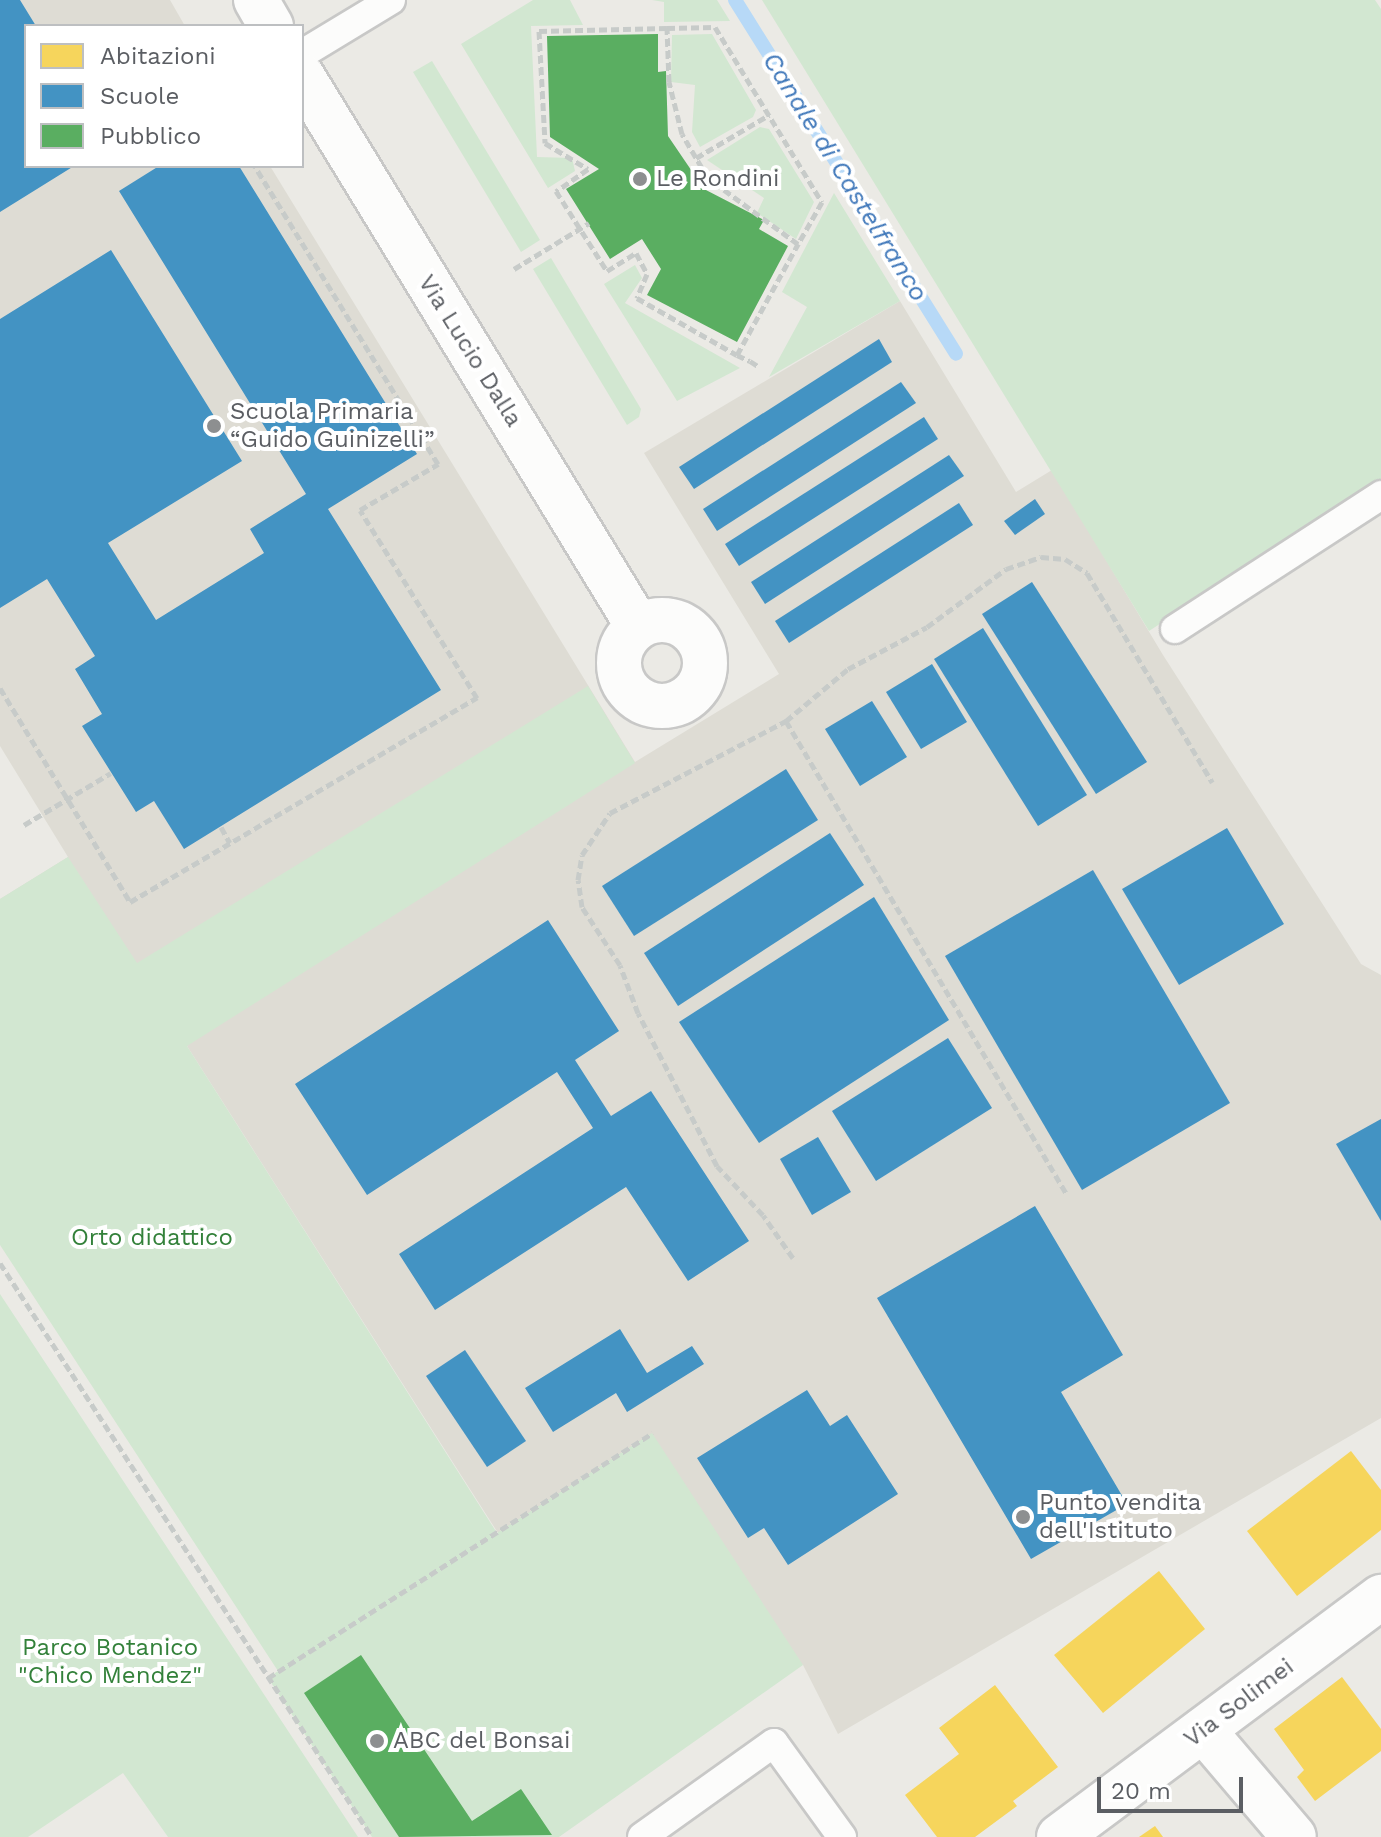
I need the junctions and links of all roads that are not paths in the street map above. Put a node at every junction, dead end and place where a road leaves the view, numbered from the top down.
1 (256, 0) edge
2 (391, 0) edge
3 (270, 24) edge
4 (304, 53) edge
5 (304, 79) edge
6 (1381, 495) edge
7 (638, 626) dead end
8 (1175, 629) dead end
9 (1381, 1597) edge
10 (1203, 1730) junction
11 (642, 1837) edge
12 (842, 1837) edge
13 (1059, 1837) edge
14 (1294, 1837) edge

1 - 3 street
2 - 4 lane
5 - 7 street, Via Lucio Dalla
6 - 8 lane
9 - 10 street, Via Solimei
10 - 13 street, Via Solimei
10 - 14 street
11 - 12 lane

